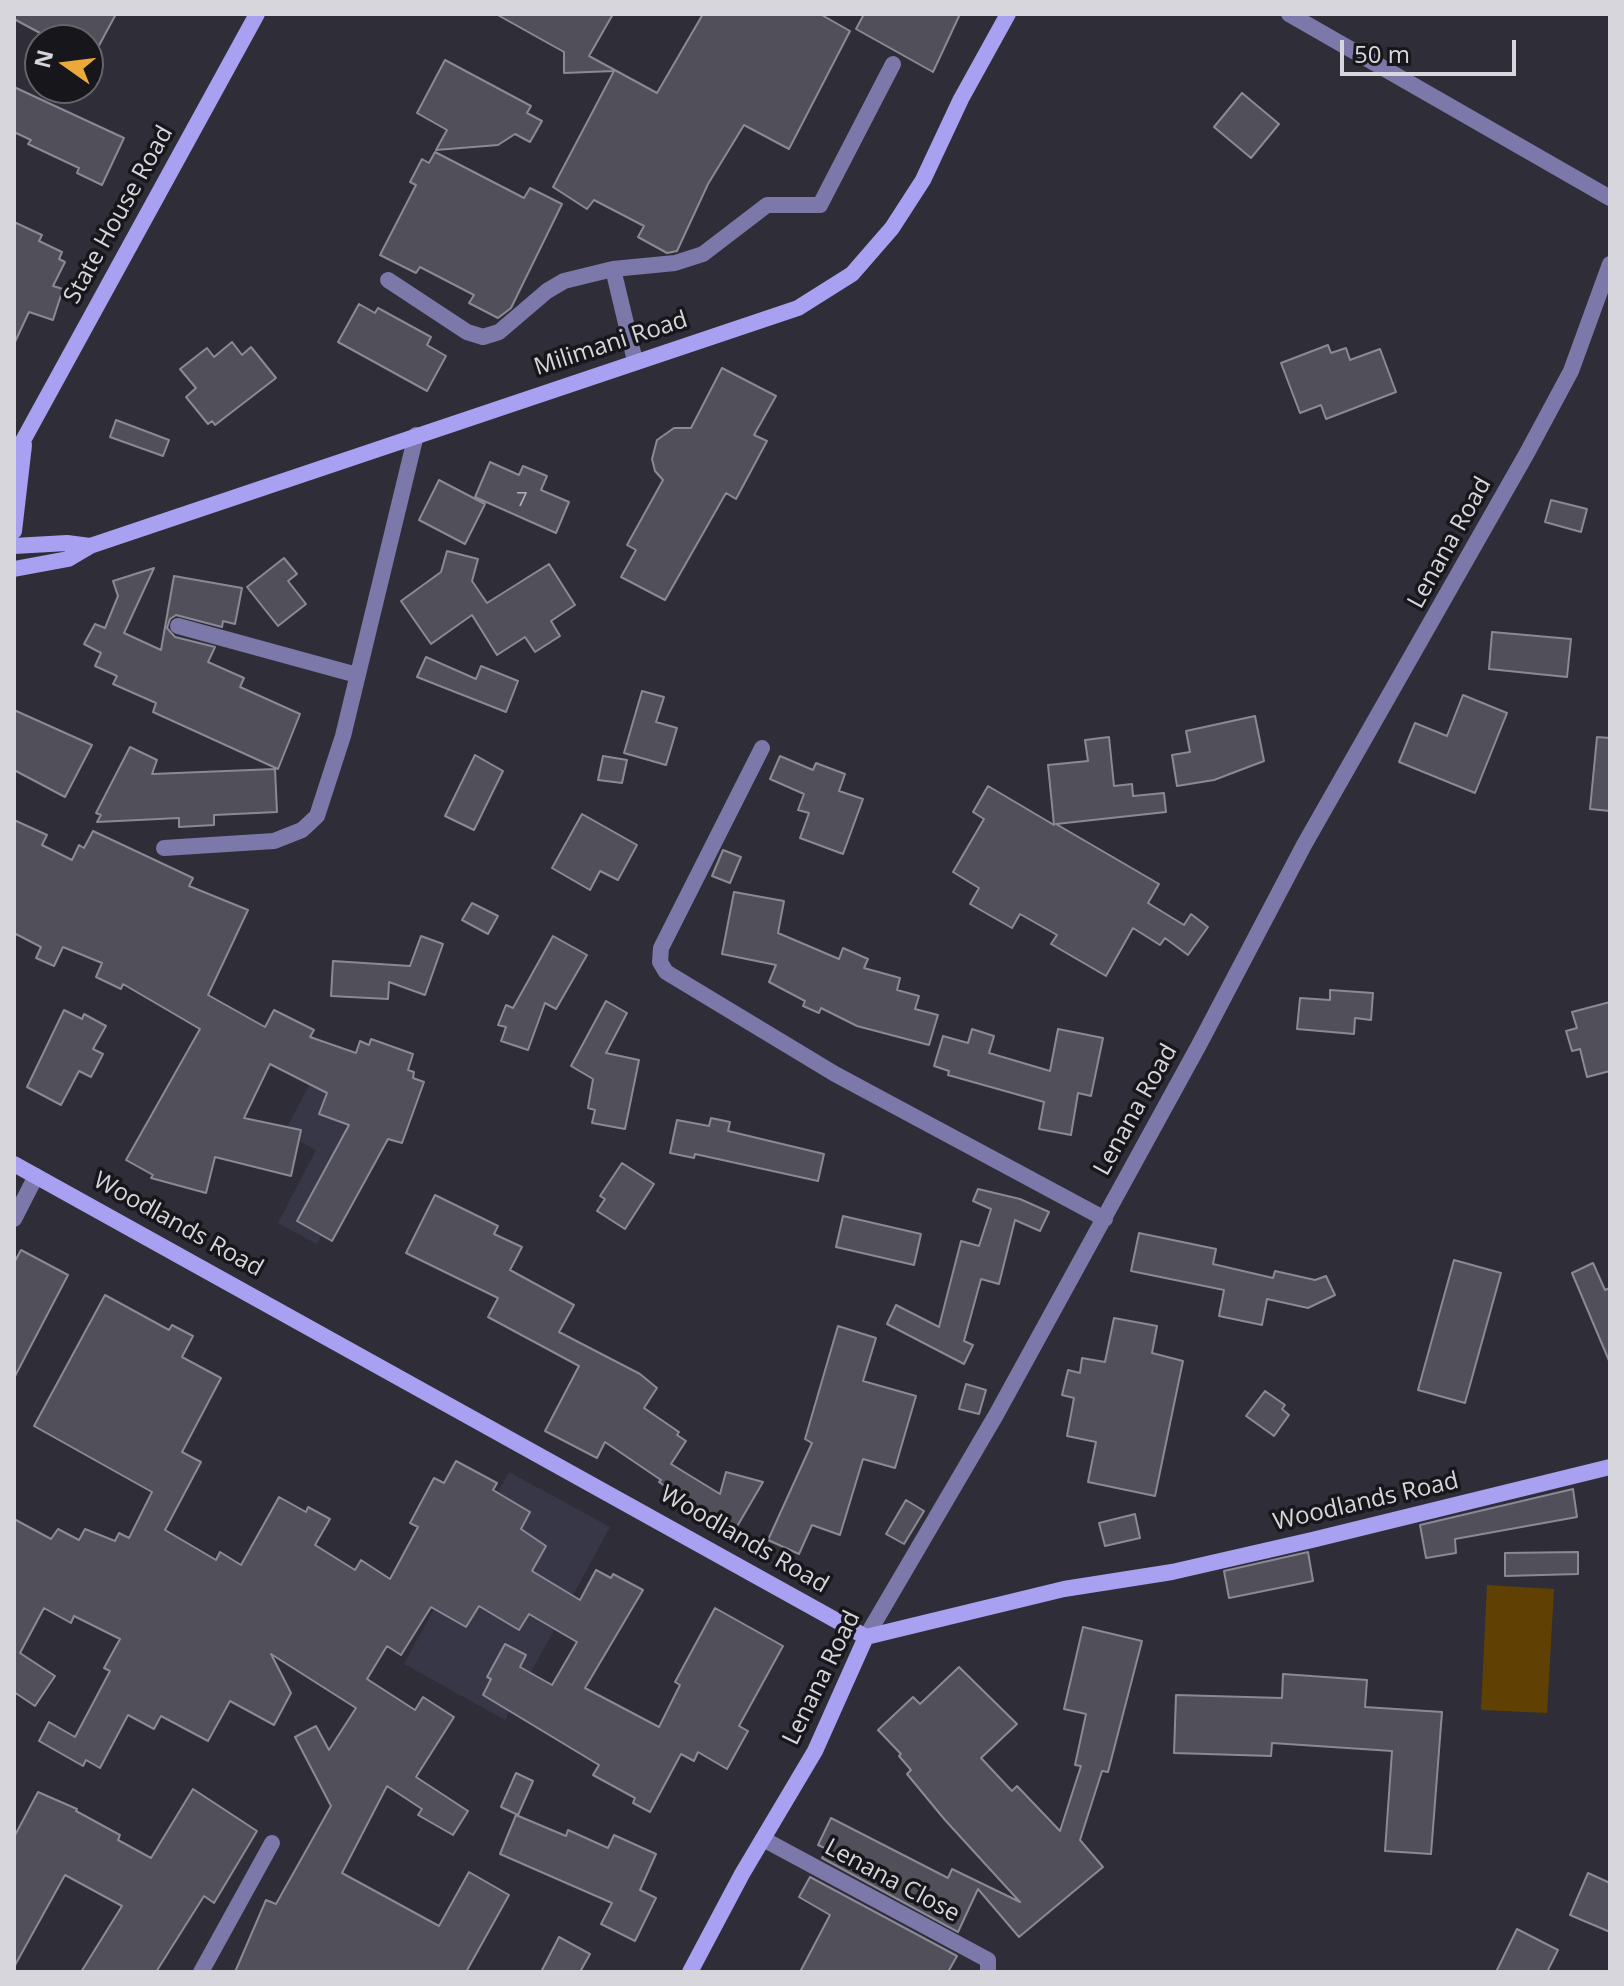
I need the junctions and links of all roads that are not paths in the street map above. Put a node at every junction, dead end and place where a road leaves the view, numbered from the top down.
1 (257, 14) edge
2 (1008, 14) edge
3 (1289, 14) edge
4 (893, 64) dead end
5 (1610, 198) edge
6 (1610, 264) edge
7 (613, 269) junction
8 (388, 280) dead end
9 (635, 361) junction
10 (416, 435) junction
11 (25, 439) junction
12 (14, 457) edge
13 (14, 531) edge
14 (90, 546) junction
15 (14, 547) edge
16 (14, 567) edge
17 (178, 626) dead end
18 (357, 675) junction
19 (762, 748) dead end
20 (164, 848) dead end
21 (14, 1164) edge
22 (36, 1176) junction
23 (14, 1219) edge
24 (1105, 1219) junction
25 (1610, 1467) edge
26 (866, 1637) junction
27 (763, 1839) junction
28 (272, 1843) dead end
29 (201, 1972) edge
30 (690, 1972) edge
31 (988, 1972) edge

1 - 11 street, State House Road
2 - 9 street, Milimani Road
3 - 5 street
4 - 7 street
6 - 24 street, Lenana Road
7 - 8 street
7 - 9 street
9 - 10 street, Milimani Road
10 - 14 street, Milimani Road
10 - 18 street
11 - 12 street, State House Road
11 - 13 street, State House Road
14 - 15 street, Milimani Road
14 - 16 street, Milimani Road
15 - 16 street
17 - 18 street
18 - 20 street
19 - 24 street
21 - 22 street, Woodlands Road
22 - 23 street
22 - 26 street, Woodlands Road
24 - 26 street, Lenana Road
25 - 26 street, Woodlands Road
26 - 27 street, Lenana Road
27 - 30 street, Lenana Road
27 - 31 street, Lenana Close
28 - 29 street

